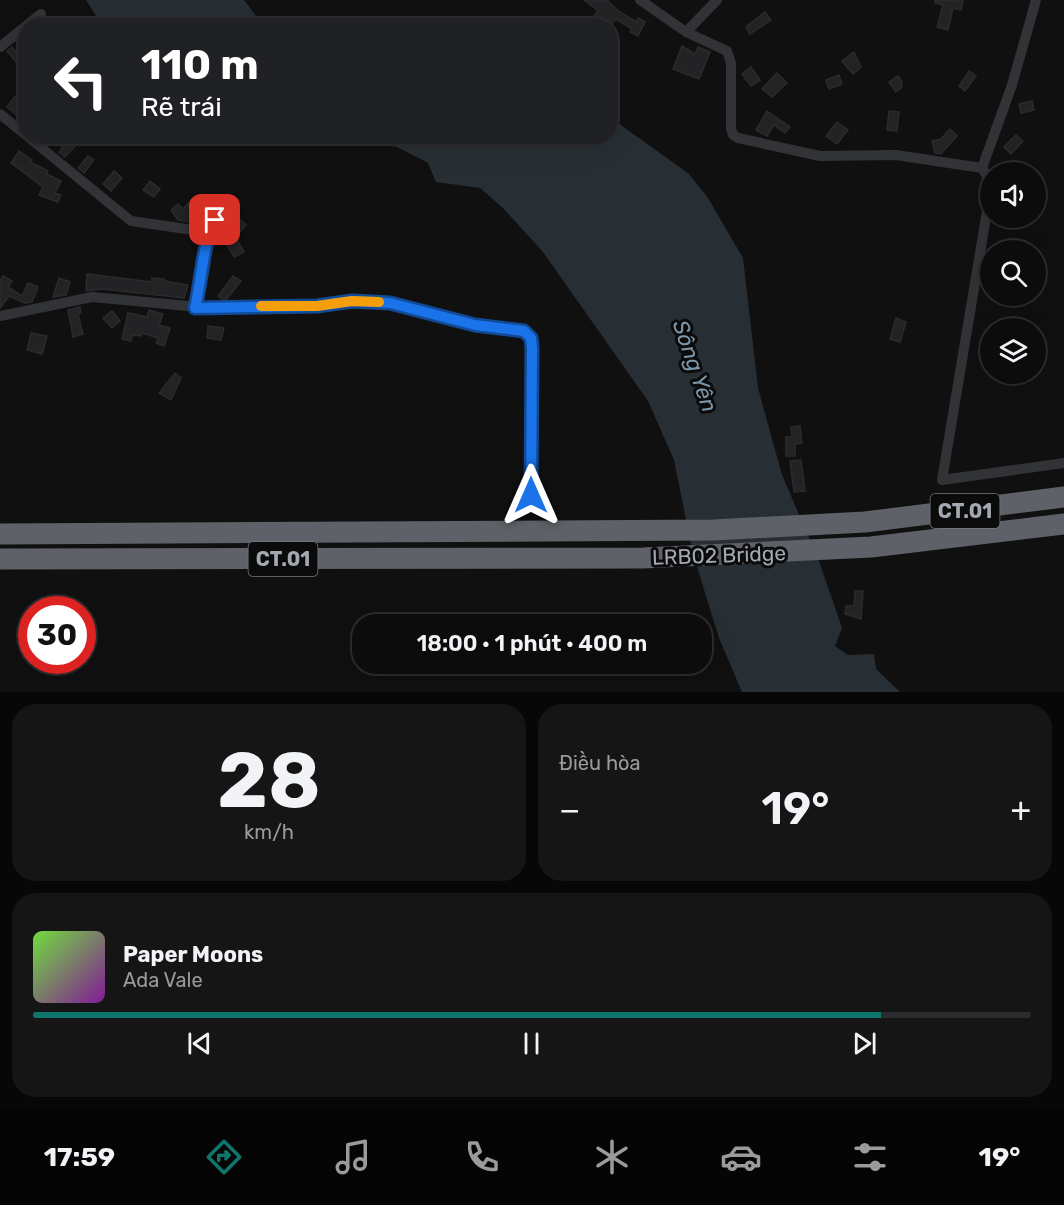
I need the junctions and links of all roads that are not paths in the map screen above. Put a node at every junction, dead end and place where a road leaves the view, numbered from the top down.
1 (640, 0) edge
2 (717, 0) edge
3 (1036, 0) edge
4 (41, 14) dead end
5 (36, 18) edge
6 (686, 32) junction
7 (18, 33) edge
8 (0, 47) edge
9 (0, 114) edge
10 (18, 129) edge
11 (36, 144) edge
12 (984, 162) edge
13 (980, 168) edge
14 (223, 206) dead end
15 (984, 228) edge
16 (208, 235) junction
17 (195, 308) junction
18 (0, 316) edge
19 (1064, 463) edge
20 (531, 495) dead end
21 (1064, 497) edge
22 (1064, 524) edge
23 (0, 534) edge
24 (0, 559) edge

1 - 6 street
2 - 6 street
3 - 12 street
4 - 5 street
6 - 13 street
7 - 8 street
9 - 10 street
11 - 16 street
14 - 16 street
15 - 19 street
16 - 17 street
17 - 18 street
17 - 20 street
21 - 23 highway, LRB02 Bridge / CT.01
22 - 24 highway, LRB02 Bridge / CT.01

